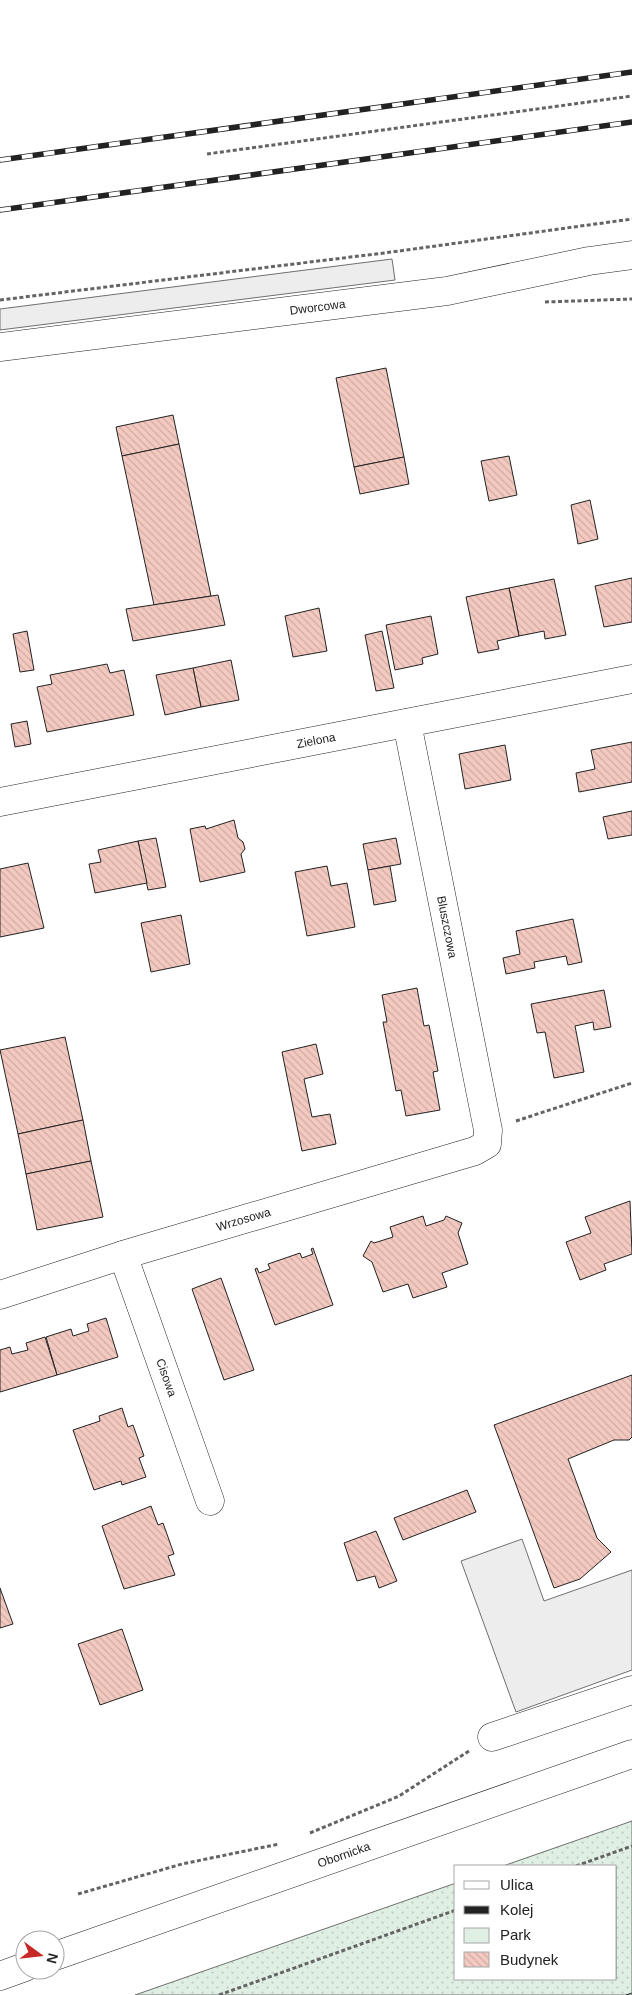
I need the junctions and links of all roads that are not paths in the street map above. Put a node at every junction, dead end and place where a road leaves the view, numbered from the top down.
1 (632, 255) edge
2 (0, 347) edge
3 (632, 678) edge
4 (407, 723) junction
5 (0, 802) edge
6 (487, 1137) joint
7 (123, 1255) junction
8 (0, 1295) edge
9 (210, 1501) dead end
10 (632, 1690) edge
11 (492, 1737) road end
12 (632, 1754) edge
13 (65, 1952) edge
14 (15, 1971) edge
15 (0, 1976) edge

1 - 2 street, Dworcowa
3 - 4 street, Zielona
4 - 5 street, Zielona
4 - 6 street, Bluszczowa
6 - 7 street, Wrzosowa
7 - 8 street, Wrzosowa
7 - 9 street, Cisowa
10 - 11 street
12 - 13 street, Obornicka
14 - 15 street

